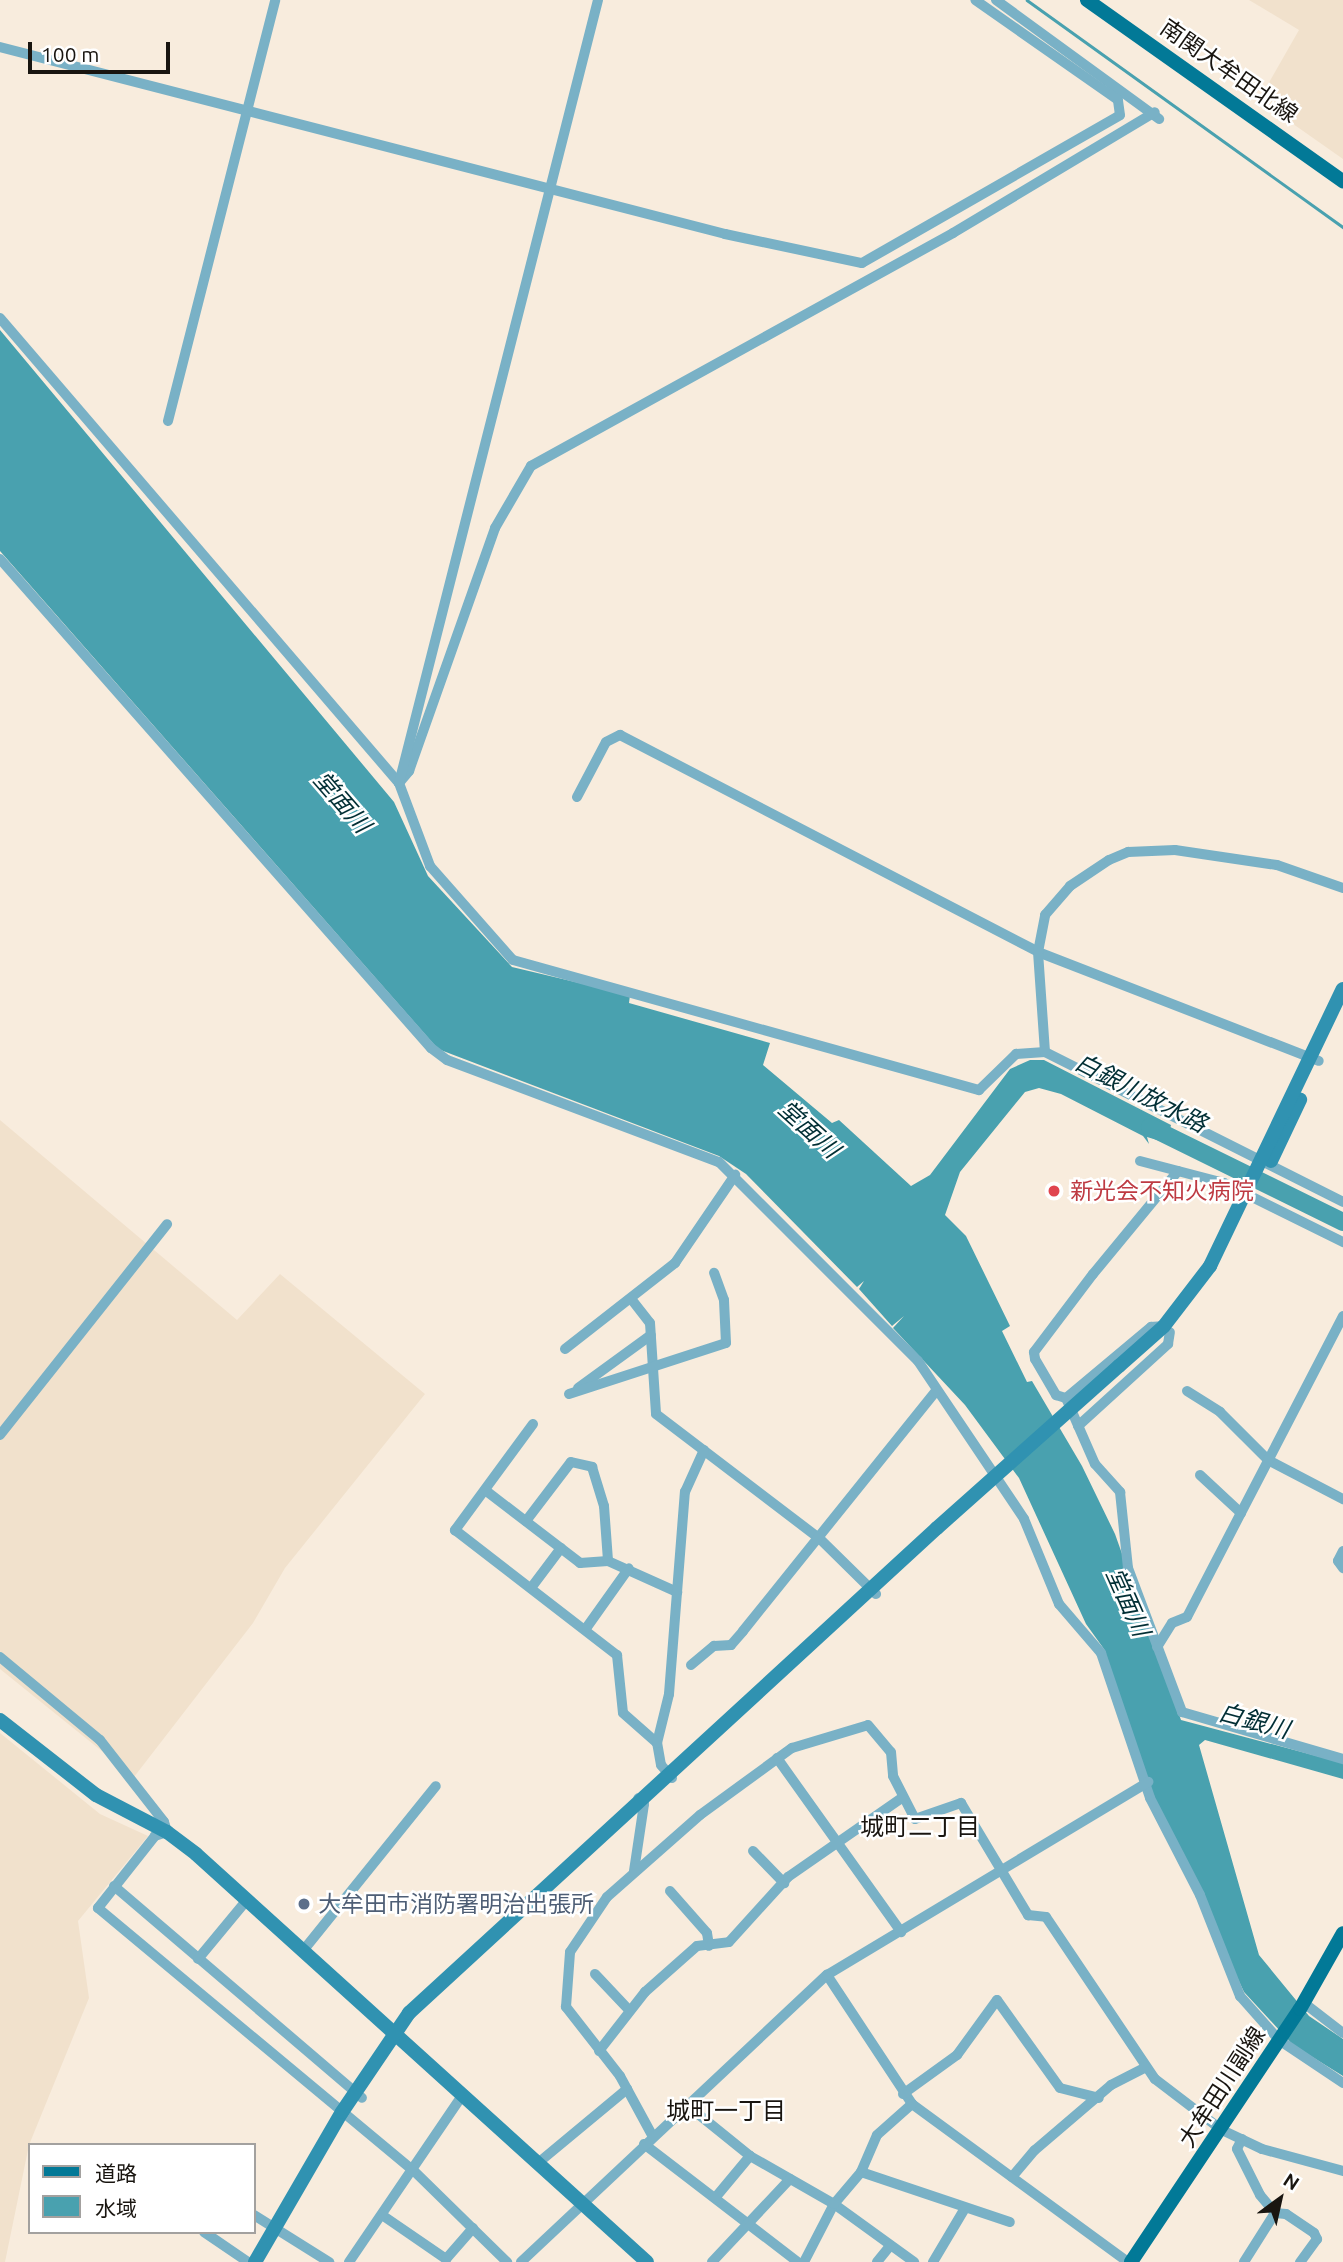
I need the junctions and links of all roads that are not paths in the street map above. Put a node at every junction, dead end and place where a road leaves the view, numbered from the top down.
1 (275, 0) edge
2 (598, 0) edge
3 (975, 0) edge
4 (996, 0) edge
5 (1087, 0) edge
6 (0, 47) edge
7 (252, 112) junction
8 (1343, 181) edge
9 (549, 188) junction
10 (0, 318) edge
11 (167, 421) dead end
12 (0, 559) edge
13 (399, 783) junction
14 (577, 797) dead end
15 (1343, 888) edge
16 (1038, 952) junction
17 (1343, 989) edge
18 (1343, 1011) edge
19 (1045, 1052) junction
20 (1314, 1060) junction
21 (1140, 1161) dead end
22 (1266, 1162) junction
23 (1178, 1171) junction
24 (735, 1175) junction
25 (1251, 1194) junction
26 (1343, 1202) edge
27 (167, 1224) dead end
28 (1343, 1242) edge
29 (714, 1273) dead end
30 (632, 1300) junction
31 (1343, 1316) edge
32 (1167, 1329) junction
33 (651, 1335) junction
34 (565, 1349) dead end
35 (655, 1366) junction
36 (1187, 1391) dead end
37 (935, 1392) junction
38 (1066, 1398) junction
39 (533, 1424) dead end
40 (1078, 1426) junction
41 (0, 1435) edge
42 (704, 1450) junction
43 (1268, 1460) junction
44 (1200, 1475) dead end
45 (485, 1490) junction
46 (1343, 1499) edge
47 (1241, 1513) junction
48 (526, 1521) junction
49 (819, 1538) junction
50 (561, 1548) junction
51 (1343, 1550) edge
52 (608, 1561) junction
53 (629, 1568) junction
54 (1343, 1568) edge
55 (531, 1588) junction
56 (873, 1591) junction
57 (677, 1592) junction
58 (587, 1627) junction
59 (1157, 1647) junction
60 (0, 1657) edge
61 (691, 1665) dead end
62 (0, 1720) edge
63 (657, 1743) junction
64 (777, 1758) junction
65 (1342, 1758) edge
66 (669, 1775) junction
67 (1148, 1783) junction
68 (436, 1786) dead end
69 (903, 1797) junction
70 (641, 1801) junction
71 (167, 1832) junction
72 (834, 1841) junction
73 (753, 1851) dead end
74 (1001, 1869) junction
75 (634, 1871) junction
76 (785, 1883) junction
77 (114, 1886) junction
78 (670, 1891) dead end
79 (246, 1901) junction
80 (901, 1932) junction
81 (1343, 1933) edge
82 (709, 1946) junction
83 (302, 1952) junction
84 (198, 1959) junction
85 (595, 1974) dead end
86 (827, 1975) junction
87 (1302, 2006) junction
88 (629, 2010) junction
89 (1343, 2033) edge
90 (398, 2037) junction
91 (1280, 2038) junction
92 (598, 2051) junction
93 (1146, 2067) junction
94 (1343, 2083) edge
95 (627, 2089) junction
96 (463, 2094) junction
97 (903, 2094) junction
98 (358, 2095) junction
99 (1099, 2098) junction
100 (912, 2104) junction
101 (687, 2105) junction
102 (345, 2115) junction
103 (1222, 2130) junction
104 (652, 2135) junction
105 (1242, 2139) junction
106 (644, 2144) junction
107 (750, 2156) junction
108 (538, 2163) junction
109 (413, 2170) junction
110 (1343, 2171) edge
111 (861, 2172) junction
112 (1012, 2177) junction
113 (790, 2179) junction
114 (715, 2199) junction
115 (580, 2202) junction
116 (834, 2204) junction
117 (965, 2208) junction
118 (1275, 2213) junction
119 (382, 2215) junction
120 (256, 2217) edge
121 (1010, 2222) dead end
122 (749, 2225) junction
123 (473, 2228) junction
124 (207, 2234) edge
125 (277, 2234) junction
126 (890, 2246) junction
127 (642, 2260) edge
128 (248, 2262) edge
129 (255, 2262) edge
130 (266, 2262) edge
131 (328, 2262) edge
132 (349, 2262) edge
133 (507, 2262) edge
134 (521, 2262) edge
135 (712, 2262) edge
136 (798, 2262) edge
137 (804, 2262) edge
138 (877, 2262) edge
139 (914, 2262) edge
140 (933, 2262) edge
141 (1130, 2262) edge
142 (1244, 2262) edge
143 (1300, 2262) edge

1 - 7 street
2 - 9 street
3 - 9 street
4 - 13 street
5 - 8 main road, 南関大牟田北線
6 - 7 street
7 - 9 street
7 - 11 street
9 - 13 street
10 - 13 street
12 - 24 street
13 - 19 street
14 - 16 street
15 - 16 street
16 - 19 street
16 - 20 street
17 - 20 street
18 - 20 street
19 - 22 street
20 - 22 street
21 - 23 street
22 - 25 street
22 - 26 street
23 - 25 street
23 - 38 street
24 - 30 street
24 - 37 street
25 - 28 street
25 - 32 street
27 - 41 street
29 - 35 street
30 - 33 street
30 - 34 street
31 - 43 street
32 - 38 street
32 - 40 street
32 - 56 street
33 - 35 street
33 - 35 street
35 - 42 street
36 - 43 street
37 - 49 street
37 - 67 street
38 - 40 street
39 - 45 street
40 - 59 street
42 - 49 street
42 - 57 street
43 - 46 street
43 - 47 street
44 - 47 street
45 - 48 street
45 - 55 street
47 - 59 street
48 - 50 street
48 - 52 street
49 - 56 street
49 - 61 street
50 - 52 street
50 - 55 street
51 - 54 street
52 - 53 street
53 - 57 street
53 - 58 street
55 - 58 street
56 - 66 street
57 - 63 street
58 - 63 street
59 - 65 street
60 - 71 street
62 - 71 street
63 - 66 street
64 - 69 street
64 - 72 street
64 - 75 street
66 - 70 street
67 - 74 street
67 - 91 street
68 - 83 street
69 - 72 street
69 - 74 street
70 - 75 street
70 - 90 street
71 - 77 street
71 - 79 street
72 - 76 street
72 - 80 street
73 - 76 street
74 - 80 street
74 - 93 street
75 - 92 street
76 - 82 street
77 - 84 street
77 - 102 street
78 - 82 street
79 - 83 street
79 - 84 street
80 - 86 street
81 - 87 main road, 大牟田川副線
82 - 88 street
83 - 90 street
84 - 98 street
85 - 88 street
86 - 97 street
86 - 101 street
87 - 89 street
87 - 91 main road, 大牟田川副線
88 - 92 street
90 - 96 street
90 - 98 street
91 - 94 street
91 - 103 main road, 大牟田川副線
92 - 95 street
93 - 99 street
93 - 103 street
95 - 104 street
95 - 108 street
96 - 108 street
96 - 109 street
97 - 99 street
97 - 100 street
98 - 102 street
99 - 112 street
100 - 111 street
100 - 112 street
101 - 104 street
101 - 107 street
102 - 109 street
102 - 125 street
103 - 105 street
103 - 141 main road, 大牟田川副線
104 - 106 street
105 - 110 street
105 - 118 street
106 - 114 street
106 - 115 street
107 - 113 street
107 - 114 street
108 - 115 street
109 - 119 street
109 - 123 street
111 - 116 street
111 - 117 street
112 - 141 street
113 - 116 street
113 - 122 street
114 - 122 street
115 - 127 street
115 - 134 street
116 - 126 street
116 - 137 street
117 - 121 street
117 - 140 street
118 - 142 street
118 - 143 street
119 - 123 street
119 - 132 street
120 - 125 street
122 - 135 street
122 - 136 street
123 - 133 street
124 - 128 street
125 - 129 street
125 - 130 street
125 - 131 street
126 - 138 street
126 - 139 street

